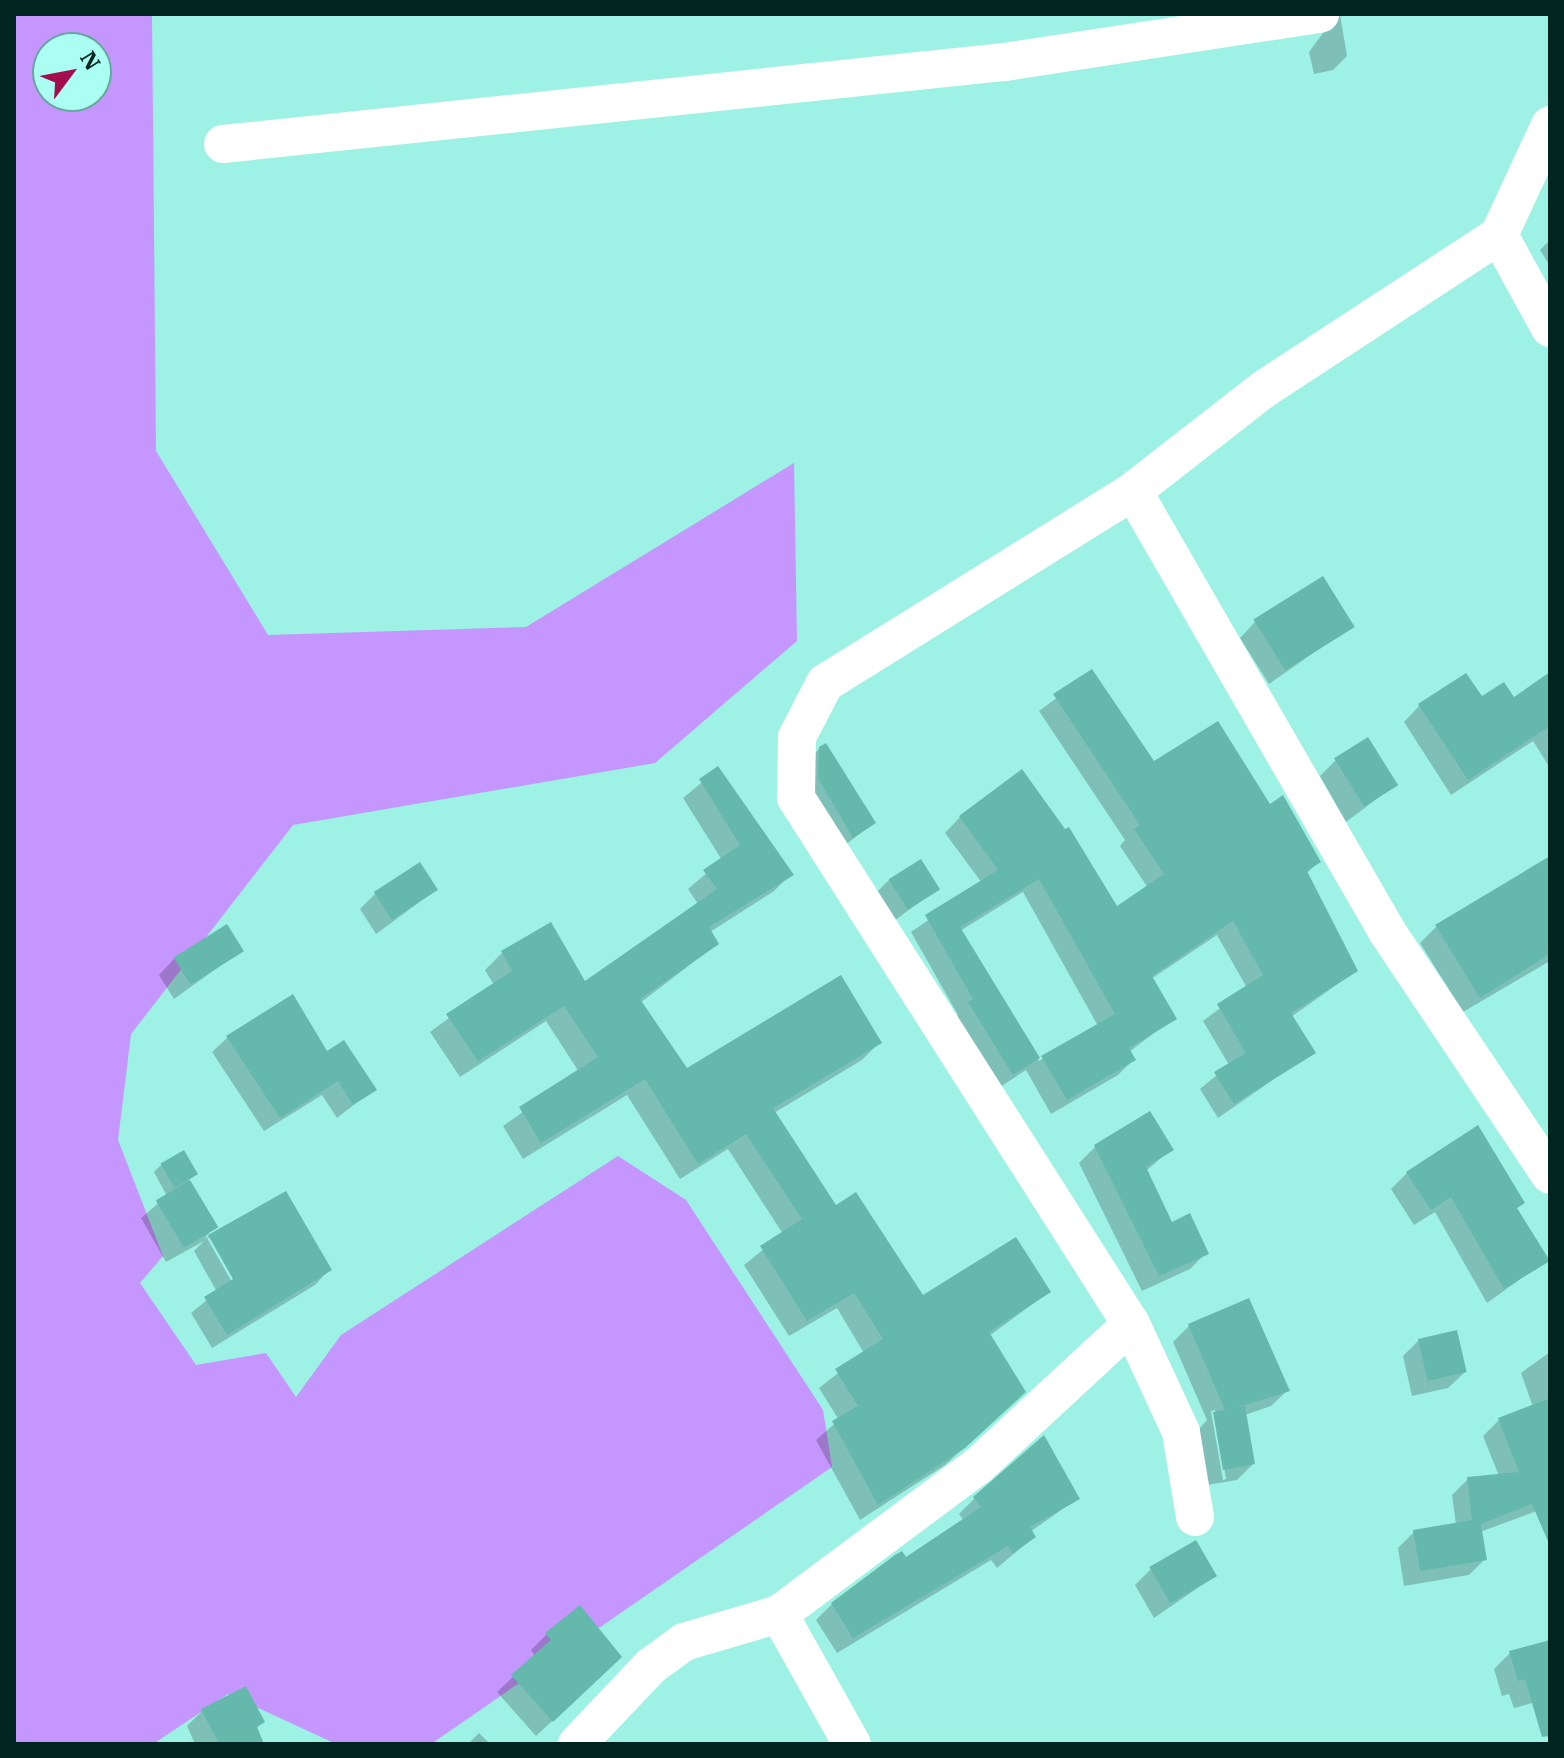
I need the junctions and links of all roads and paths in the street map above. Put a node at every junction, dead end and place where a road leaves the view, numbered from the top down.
1 (1320, 14) edge
2 (1550, 125) edge
3 (223, 144) dead end
4 (1499, 235) junction
5 (1550, 328) edge
6 (1133, 491) junction
7 (1550, 1175) edge
8 (1131, 1324) junction
9 (1195, 1517) dead end
10 (779, 1614) junction
11 (577, 1744) edge
12 (852, 1744) edge

1 - 3 street
2 - 4 street
4 - 5 street
4 - 6 street
6 - 7 street
6 - 8 street
8 - 9 street
8 - 10 street
10 - 11 street
10 - 12 street

